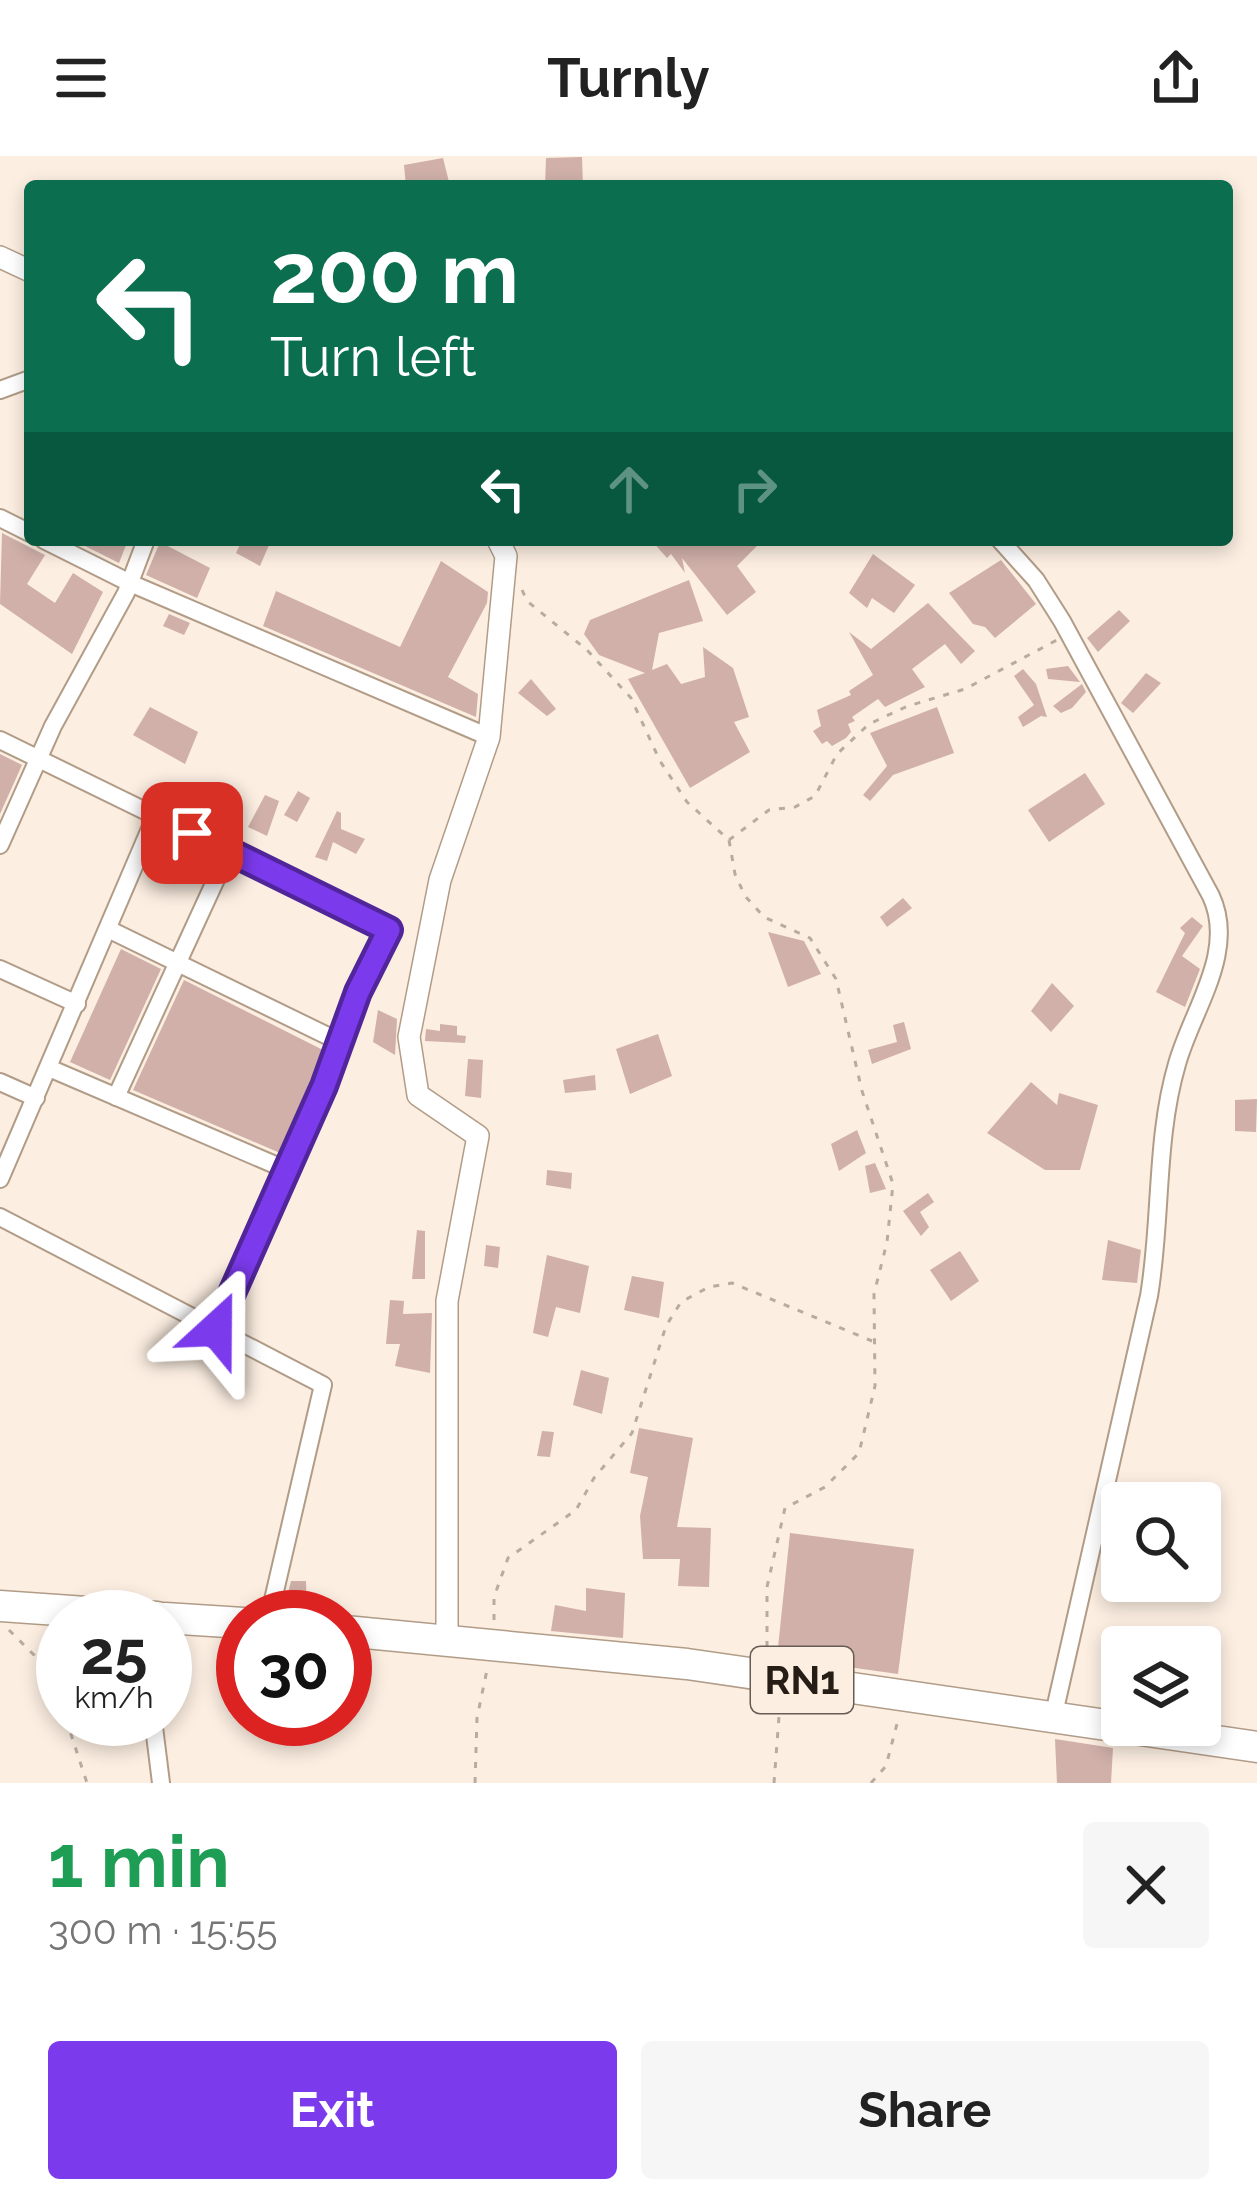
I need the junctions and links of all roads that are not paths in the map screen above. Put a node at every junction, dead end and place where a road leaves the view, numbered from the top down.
1 (56, 546) edge
2 (144, 546) edge
3 (1005, 546) edge
4 (502, 548) edge
5 (130, 583) junction
6 (489, 737) junction
7 (0, 740) edge
8 (38, 759) junction
9 (156, 814) junction
10 (0, 845) edge
11 (229, 851) junction
12 (108, 929) junction
13 (178, 963) junction
14 (0, 969) edge
15 (77, 1004) junction
16 (340, 1042) junction
17 (49, 1068) junction
18 (0, 1082) edge
19 (116, 1097) junction
20 (36, 1098) junction
21 (287, 1170) junction
22 (0, 1179) edge
23 (0, 1217) edge
24 (216, 1329) junction
25 (275, 1590) edge
26 (0, 1606) edge
27 (36, 1609) edge
28 (372, 1633) edge
29 (447, 1640) junction
30 (1053, 1718) junction
31 (156, 1746) edge
32 (1257, 1747) edge
33 (160, 1783) edge

1 - 5 street
2 - 5 street
3 - 30 street
4 - 6 street
5 - 6 street
5 - 8 street
6 - 29 street
7 - 8 street
8 - 9 street
8 - 10 street
9 - 11 street
9 - 12 street
11 - 13 street
11 - 16 street
12 - 13 street
12 - 15 street
13 - 16 street
13 - 19 street
14 - 15 street
15 - 17 street
16 - 21 street
17 - 19 street
17 - 20 street
18 - 20 street
19 - 21 street
20 - 22 street
21 - 24 street
23 - 24 street
24 - 25 street
26 - 27 highway
28 - 29 highway, RN1
29 - 30 highway, RN1
30 - 32 highway, RN1
31 - 33 street

